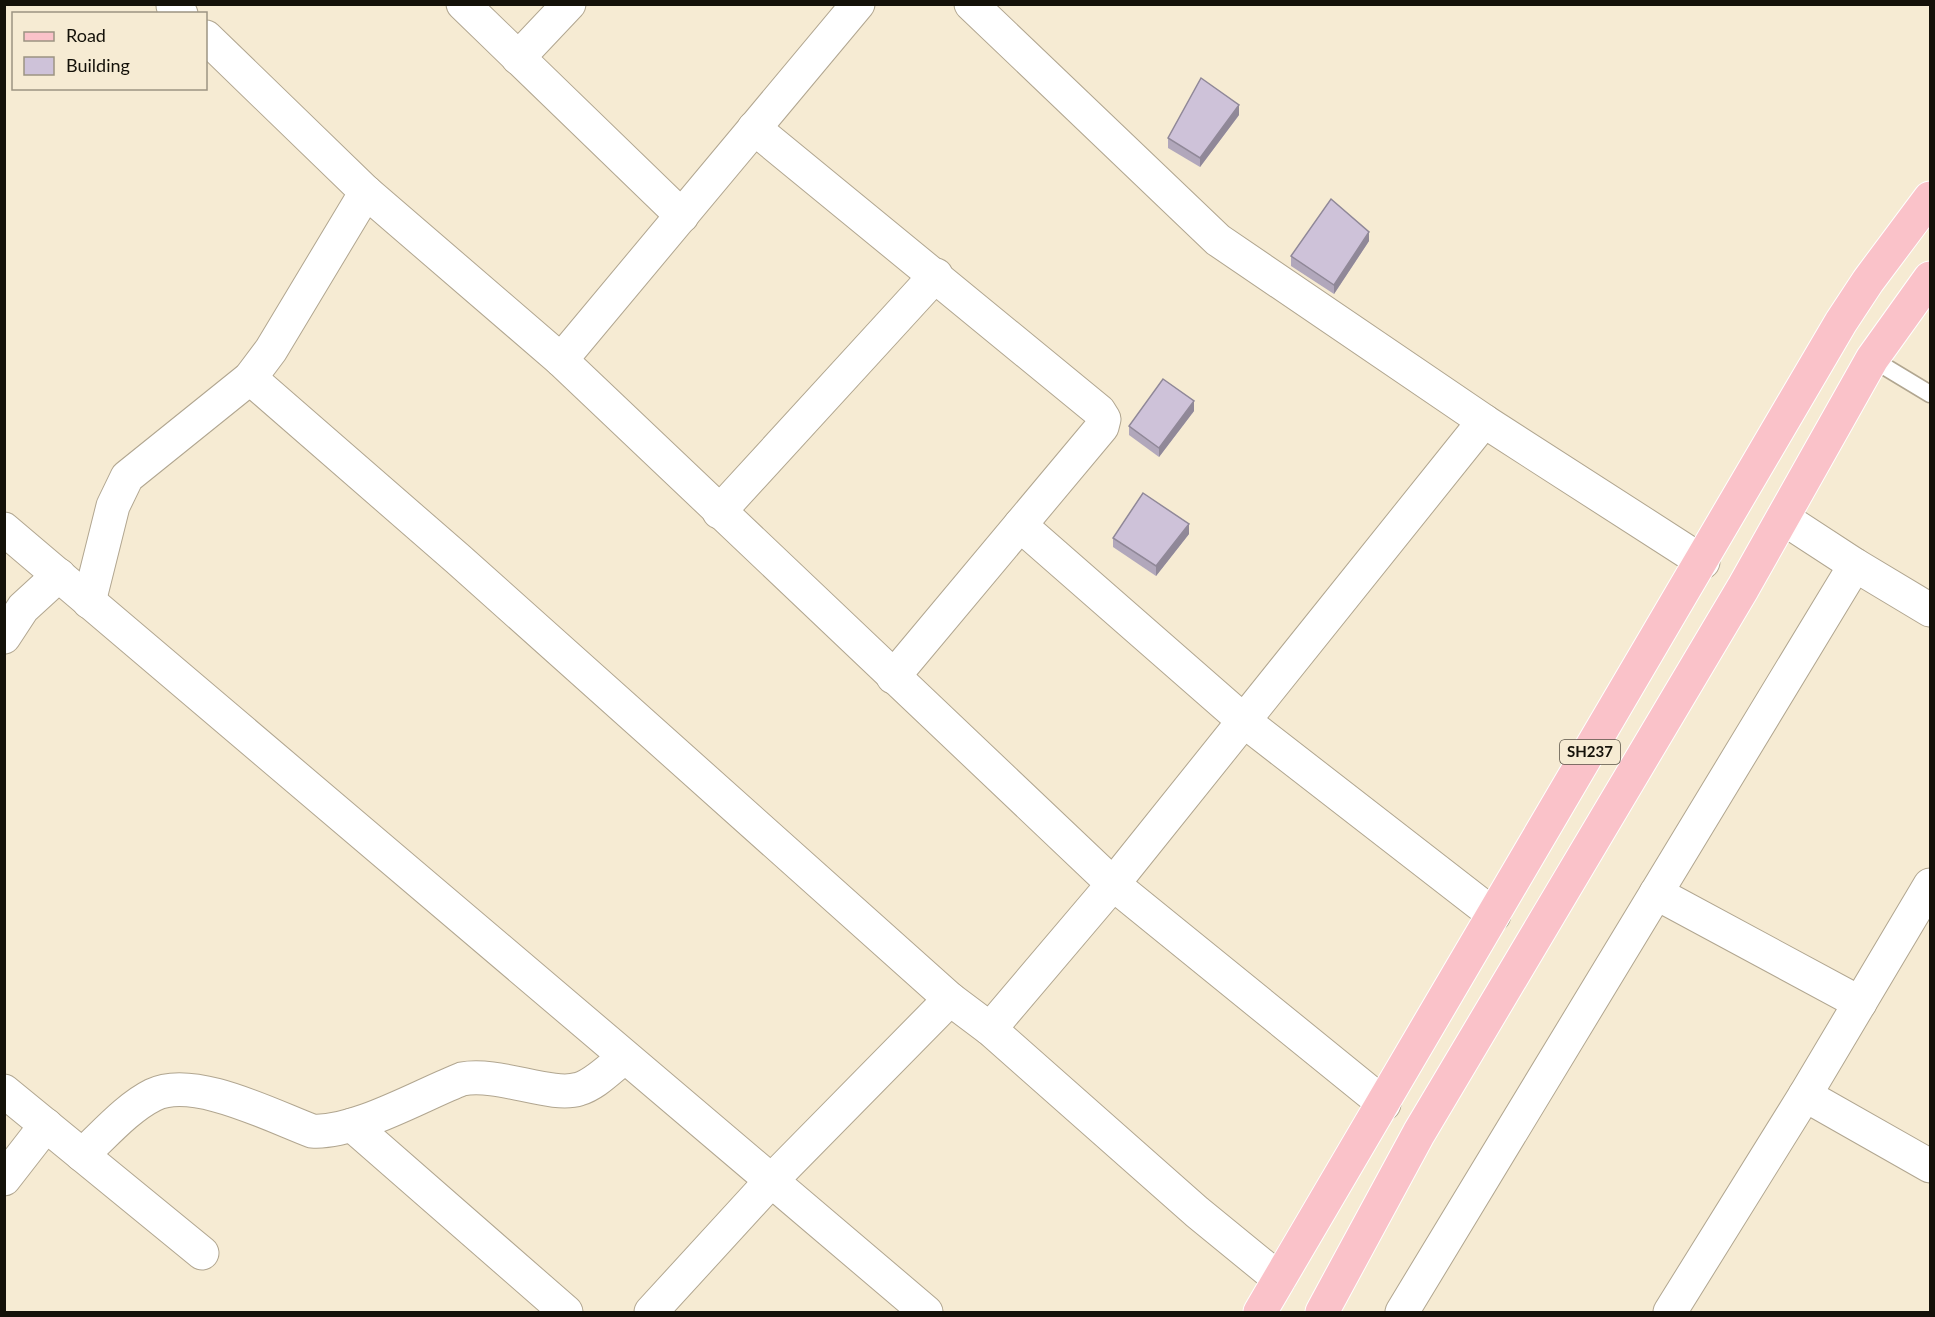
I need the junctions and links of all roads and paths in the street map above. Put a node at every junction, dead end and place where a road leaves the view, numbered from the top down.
1 (463, 4) edge
2 (569, 4) edge
3 (858, 4) edge
4 (970, 4) edge
5 (207, 38) edge
6 (518, 58) junction
7 (754, 128) junction
8 (366, 192) junction
9 (1930, 198) edge
10 (682, 216) junction
11 (936, 275) junction
12 (1930, 278) edge
13 (1872, 359) junction
14 (561, 360) junction
15 (250, 378) junction
16 (1930, 394) edge
17 (1484, 421) junction
18 (719, 512) junction
19 (1783, 518) junction
20 (1020, 525) junction
21 (4, 529) edge
22 (1703, 562) junction
23 (1855, 565) junction
24 (59, 576) junction
25 (89, 602) junction
26 (1930, 610) edge
27 (4, 637) edge
28 (893, 677) junction
29 (1244, 721) junction
30 (1113, 884) junction
31 (1656, 893) junction
32 (1928, 895) edge
33 (1494, 915) junction
34 (950, 999) junction
35 (1860, 1003) junction
36 (990, 1029) junction
37 (625, 1057) junction
38 (4, 1091) edge
39 (1805, 1095) junction
40 (1384, 1104) junction
41 (46, 1125) junction
42 (352, 1125) junction
43 (82, 1155) junction
44 (1930, 1166) edge
45 (4, 1179) edge
46 (771, 1180) junction
47 (202, 1252) dead end
48 (1279, 1279) junction
49 (566, 1312) edge
50 (651, 1312) edge
51 (926, 1312) edge
52 (1260, 1312) edge
53 (1322, 1312) edge
54 (1402, 1312) edge
55 (1671, 1312) edge

1 - 6 street
2 - 6 street
3 - 7 street
4 - 17 street
5 - 8 street
6 - 10 street
7 - 10 street
7 - 11 street
8 - 14 street
8 - 15 street
9 - 22 main road, SH237
10 - 14 street
11 - 18 street
11 - 20 street
12 - 13 main road, SH237
13 - 16 lane
13 - 19 main road, SH237
14 - 18 street
15 - 25 street
15 - 34 street
17 - 22 street
17 - 29 street
18 - 28 street
19 - 23 street
19 - 53 main road, SH237
20 - 28 street
20 - 29 street
21 - 24 street
22 - 33 main road, SH237
23 - 26 street
23 - 31 street
24 - 25 street
24 - 27 street
25 - 37 street
28 - 30 street
29 - 30 street
29 - 33 street
30 - 36 street
30 - 40 street
31 - 35 street
31 - 54 street
32 - 35 street
33 - 40 main road, SH237
34 - 36 street
34 - 46 street
35 - 39 street
36 - 48 street
37 - 42 street
37 - 46 street
38 - 41 street
39 - 44 street
39 - 55 street
40 - 48 main road, SH237
41 - 43 street
41 - 45 street
42 - 43 street
42 - 49 street
43 - 47 street
46 - 50 street
46 - 51 street
48 - 52 main road, SH237

